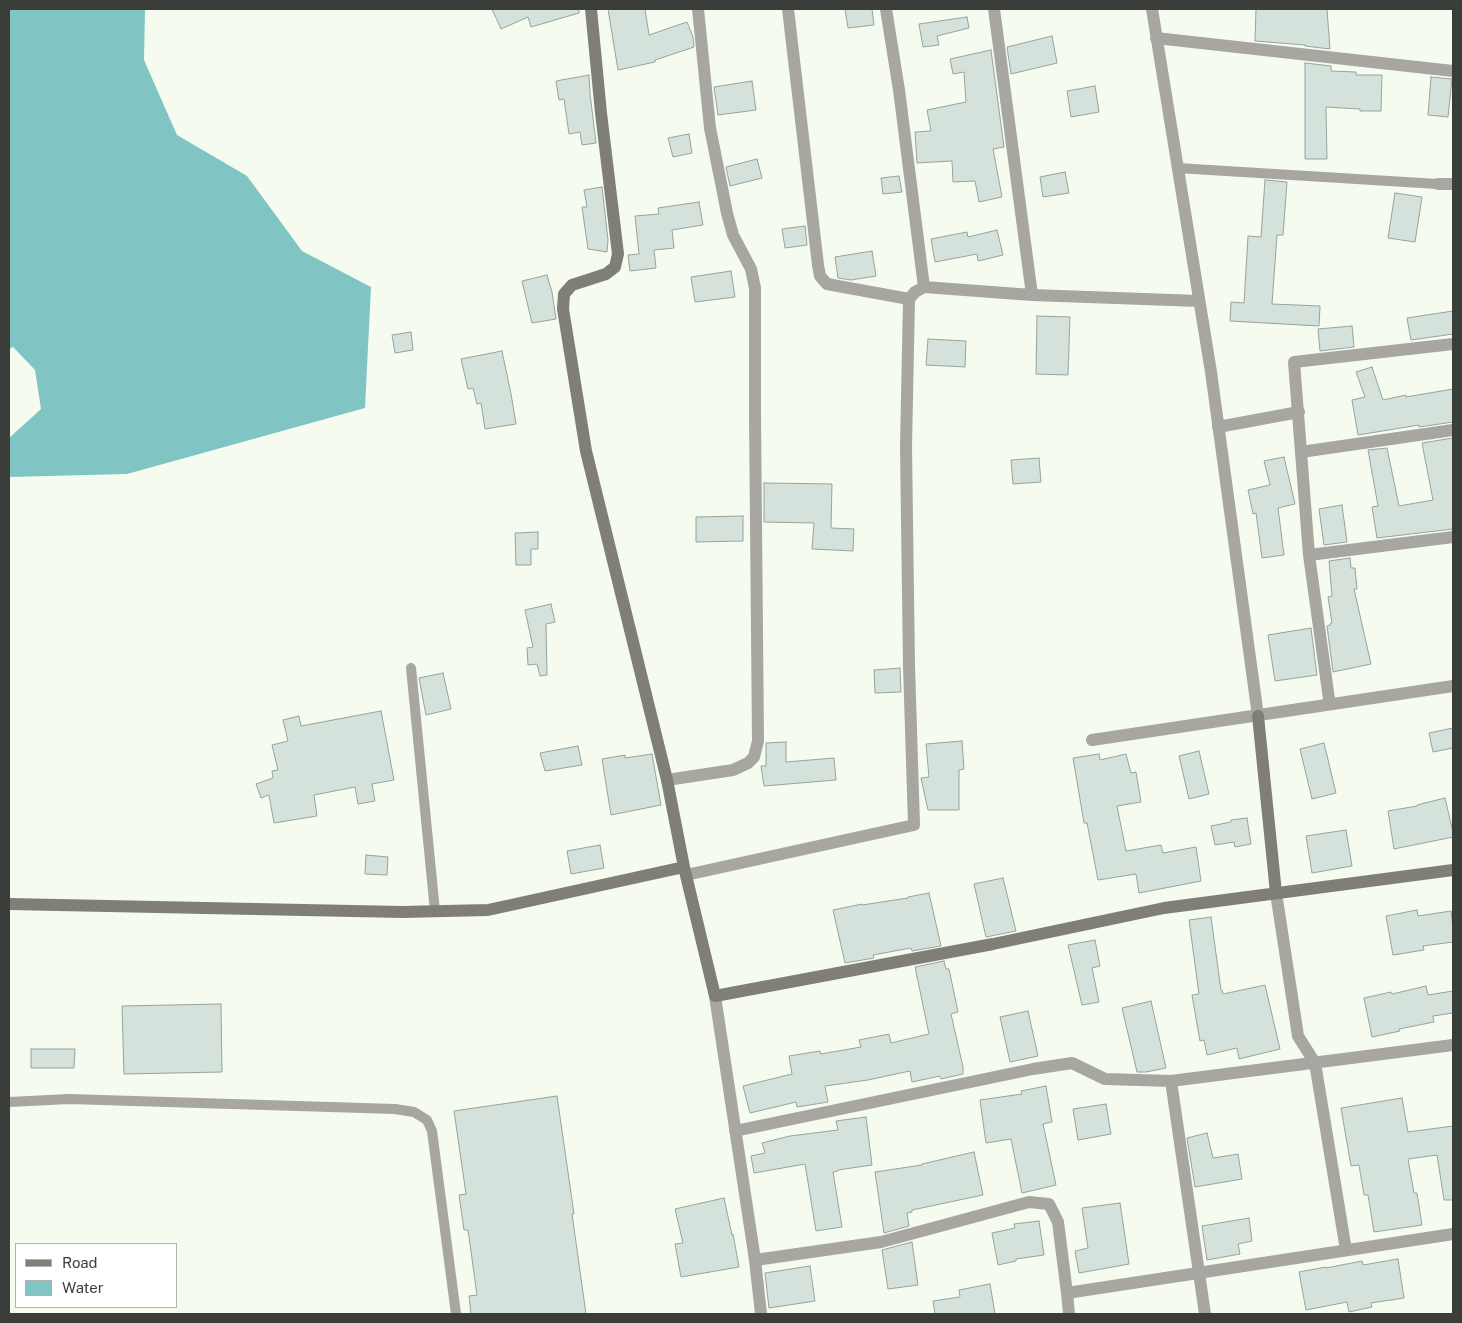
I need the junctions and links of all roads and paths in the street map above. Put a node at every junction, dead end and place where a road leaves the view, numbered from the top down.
1 (590, 9) edge
2 (698, 9) edge
3 (788, 9) edge
4 (886, 9) edge
5 (994, 9) edge
6 (1152, 9) edge
7 (1156, 38) junction
8 (1453, 71) edge
9 (1177, 168) junction
10 (1438, 184) joint
11 (1453, 184) edge
12 (924, 287) junction
13 (1032, 295) junction
14 (909, 300) junction
15 (1199, 301) junction
16 (1453, 344) edge
17 (1299, 412) junction
18 (1218, 427) junction
19 (1453, 430) edge
20 (1301, 452) junction
21 (1453, 537) edge
22 (1309, 556) junction
23 (411, 668) dead end
24 (1453, 686) edge
25 (1328, 699) dead end
26 (1258, 716) junction
27 (1092, 740) dead end
28 (667, 780) junction
29 (1453, 870) edge
30 (685, 871) junction
31 (1276, 894) junction
32 (9, 904) edge
33 (435, 911) junction
34 (715, 996) junction
35 (1453, 1045) edge
36 (1315, 1062) junction
37 (1171, 1081) junction
38 (9, 1102) edge
39 (735, 1131) junction
40 (1453, 1234) edge
41 (1346, 1250) junction
42 (755, 1260) junction
43 (1200, 1274) junction
44 (1067, 1294) junction
45 (456, 1314) edge
46 (760, 1314) edge
47 (1069, 1314) edge
48 (1205, 1314) edge

1 - 28 street
2 - 28 street
3 - 14 street
4 - 12 street
5 - 13 street
6 - 7 street
7 - 8 street
7 - 9 street
9 - 10 lane
9 - 15 street
10 - 11 street
12 - 13 street
12 - 14 street
13 - 15 street
14 - 30 street
15 - 18 street
16 - 17 street
17 - 18 street
17 - 20 street
18 - 26 street
19 - 20 street
20 - 22 street
21 - 22 street
22 - 25 street
23 - 33 lane
24 - 26 street
26 - 27 street
26 - 31 street
28 - 30 street
29 - 31 street
30 - 33 street
30 - 34 street
31 - 34 street
31 - 36 street
32 - 33 street
34 - 39 street
35 - 36 street
36 - 37 street
36 - 41 street
37 - 39 street
37 - 43 street
38 - 45 lane
39 - 42 street
40 - 41 street
41 - 43 street
42 - 44 street
42 - 46 street
43 - 44 street
43 - 48 street
44 - 47 street

